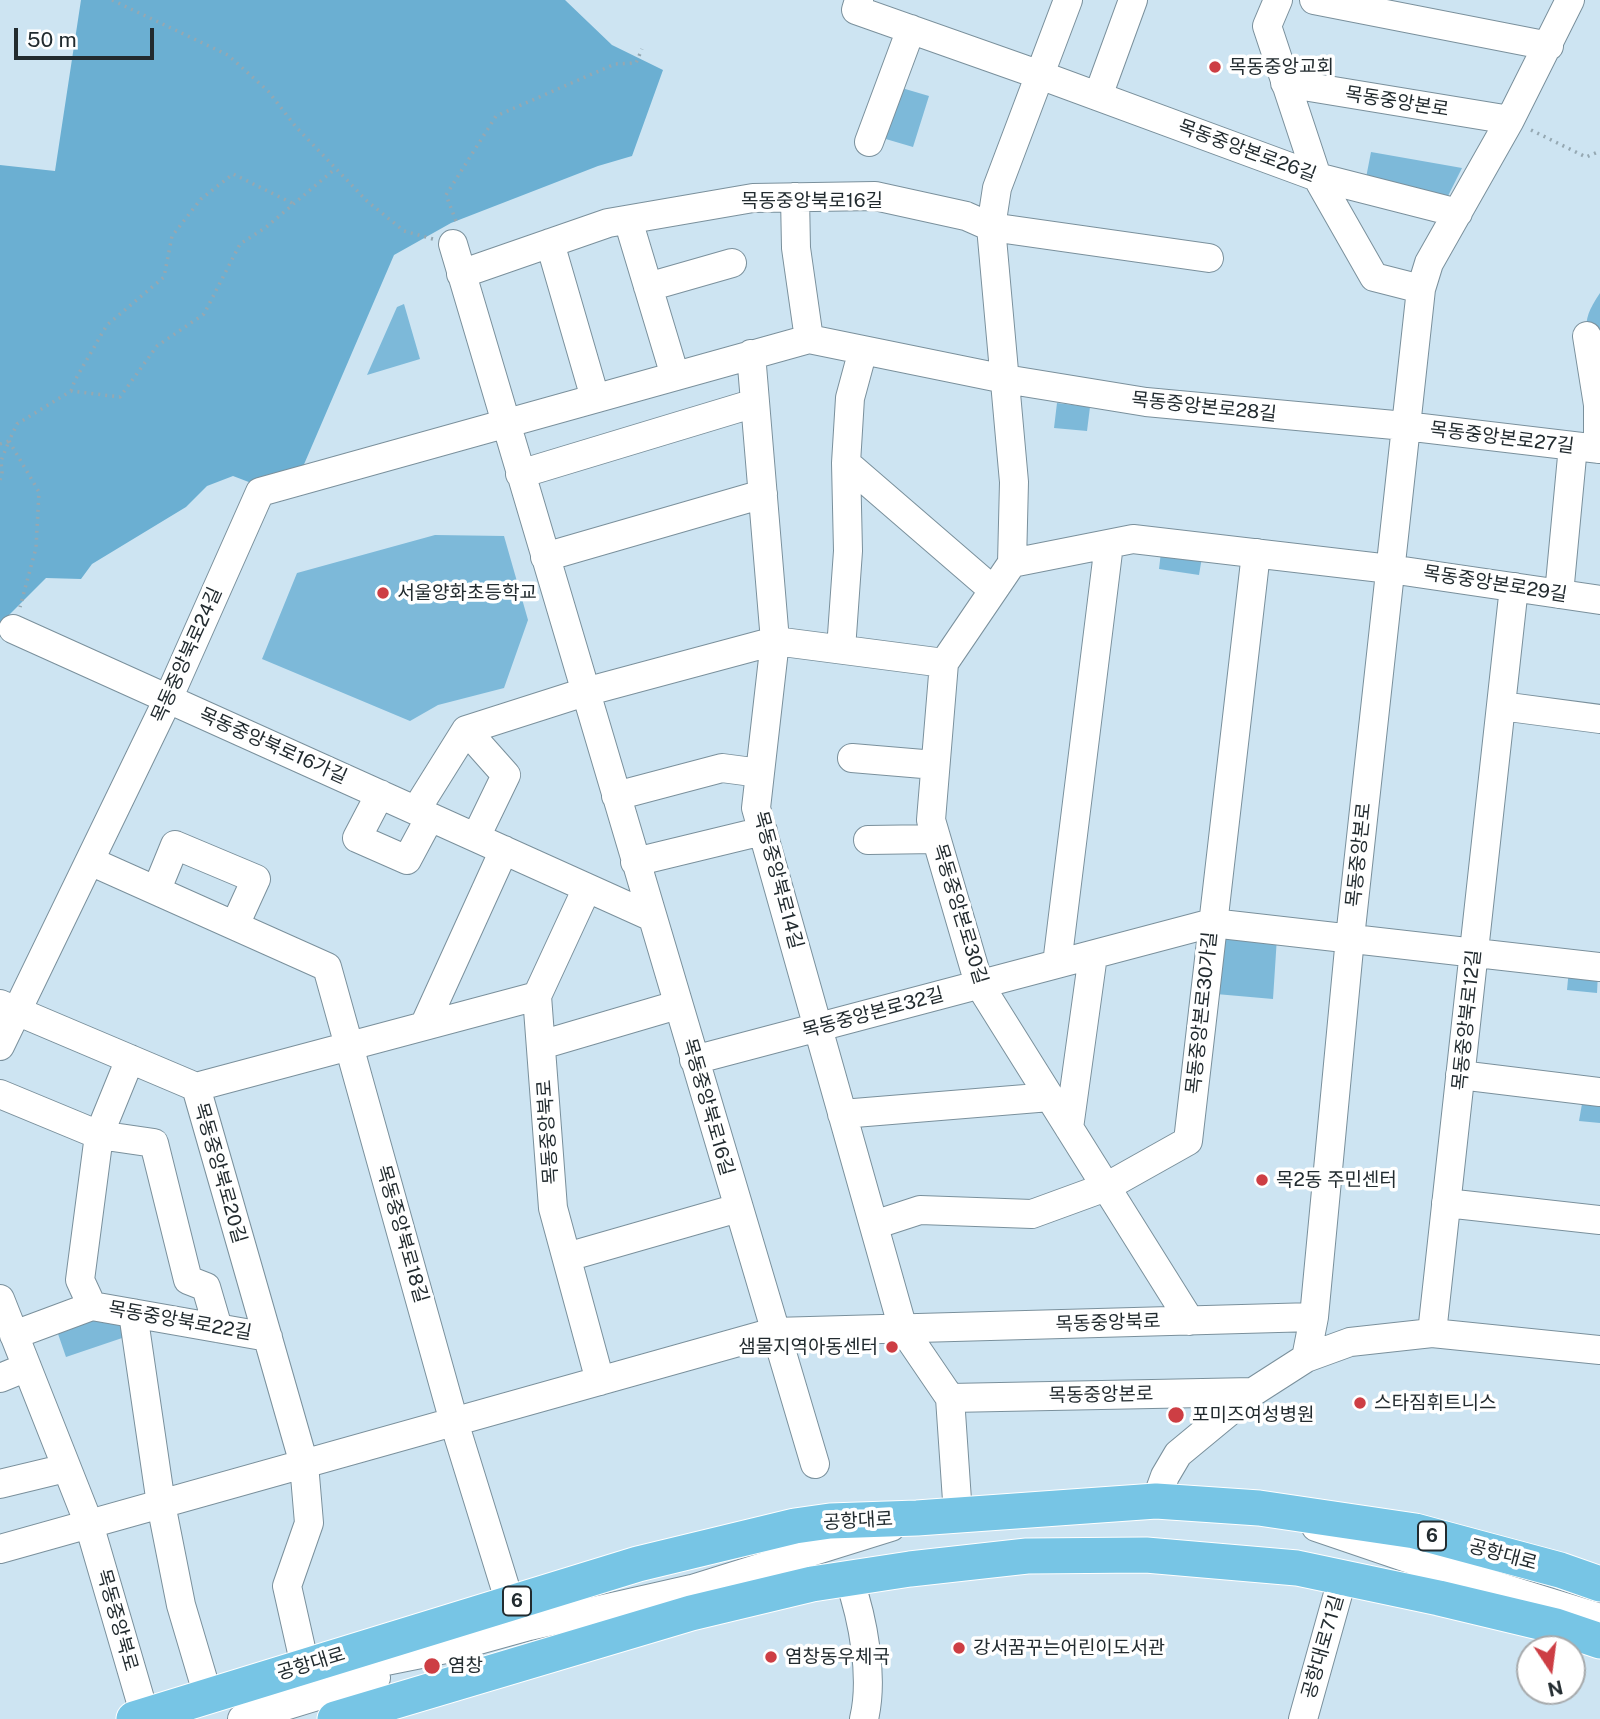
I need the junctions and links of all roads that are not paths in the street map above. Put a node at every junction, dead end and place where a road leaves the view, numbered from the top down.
1 (859, 0) edge
2 (1068, 0) edge
3 (1133, 0) edge
4 (1278, 0) edge
5 (1314, 0) edge
6 (1570, 0) edge
7 (911, 29) junction
8 (1549, 46) junction
9 (1040, 75) junction
10 (1285, 83) junction
11 (1098, 96) junction
12 (1510, 120) junction
13 (869, 142) dead end
14 (1317, 177) junction
15 (794, 197) junction
16 (1458, 213) junction
17 (628, 220) junction
18 (991, 227) junction
19 (550, 243) junction
20 (453, 244) road end
21 (1209, 258) dead end
22 (732, 263) dead end
23 (461, 274) junction
24 (648, 287) junction
25 (1421, 289) junction
26 (1587, 336) dead end
27 (809, 340) junction
28 (863, 350) junction
29 (751, 354) junction
30 (675, 376) junction
31 (1005, 379) junction
32 (595, 398) junction
33 (755, 403) junction
34 (505, 424) junction
35 (1405, 426) junction
36 (1590, 448) edge
37 (846, 463) junction
38 (520, 474) junction
39 (763, 494) junction
40 (1110, 544) junction
41 (1256, 553) junction
42 (545, 557) junction
43 (1012, 563) junction
44 (1390, 569) junction
45 (1514, 587) junction
46 (993, 590) junction
47 (1559, 594) junction
48 (1600, 600) edge
49 (13, 629) road end
50 (775, 641) junction
51 (841, 649) junction
52 (944, 663) junction
53 (585, 692) junction
54 (168, 699) junction
55 (1501, 706) junction
56 (1600, 719) edge
57 (466, 730) junction
58 (852, 758) dead end
59 (935, 765) junction
60 (760, 773) junction
61 (380, 794) junction
62 (616, 796) junction
63 (423, 813) junction
64 (763, 831) junction
65 (476, 837) junction
66 (936, 839) junction
67 (868, 840) dead end
68 (504, 850) junction
69 (90, 861) junction
70 (635, 862) junction
71 (587, 888) junction
72 (157, 890) junction
73 (652, 917) junction
74 (1212, 923) junction
75 (235, 925) junction
76 (1350, 938) junction
77 (1474, 952) junction
78 (1093, 955) junction
79 (1056, 964) junction
80 (1600, 967) edge
81 (979, 984) junction
82 (537, 996) junction
83 (677, 1005) junction
84 (9, 1008) edge
85 (424, 1026) junction
86 (818, 1027) junction
87 (541, 1045) junction
88 (0, 1046) edge
89 (349, 1046) junction
90 (130, 1059) junction
91 (694, 1060) junction
92 (1461, 1075) junction
93 (195, 1087) junction
94 (1600, 1092) edge
95 (0, 1094) edge
96 (1050, 1097) junction
97 (842, 1114) junction
98 (1069, 1128) junction
99 (99, 1135) junction
100 (1106, 1188) junction
101 (1446, 1203) junction
102 (738, 1208) junction
103 (1600, 1220) edge
104 (874, 1225) junction
105 (567, 1257) junction
106 (0, 1299) edge
107 (92, 1306) junction
108 (133, 1313) junction
109 (1314, 1317) junction
110 (1190, 1321) junction
111 (218, 1328) junction
112 (903, 1329) junction
113 (774, 1332) junction
114 (1432, 1333) junction
115 (14, 1335) junction
116 (268, 1337) junction
117 (1600, 1350) edge
118 (1306, 1358) junction
119 (27, 1367) junction
120 (0, 1378) edge
121 (600, 1381) junction
122 (1252, 1392) junction
123 (950, 1398) junction
124 (454, 1422) junction
125 (304, 1464) junction
126 (815, 1465) dead end
127 (66, 1468) junction
128 (0, 1485) edge
129 (1156, 1501) junction
130 (161, 1504) junction
131 (1259, 1508) junction
132 (958, 1515) junction
133 (917, 1518) junction
134 (89, 1524) junction
135 (0, 1549) edge
136 (1419, 1562) junction
137 (1297, 1568) junction
138 (1343, 1576) junction
139 (849, 1578) junction
140 (510, 1603) junction
141 (691, 1613) junction
142 (1596, 1616) edge
143 (305, 1666) junction
144 (208, 1696) junction
145 (139, 1717) edge
146 (242, 1719) edge
147 (335, 1719) edge
148 (864, 1719) edge
149 (1303, 1719) edge

1 - 7 street, 목동중앙본로26길
2 - 9 street
3 - 11 street
4 - 10 street
5 - 8 street
6 - 8 street, 목동중앙본로
7 - 9 street, 목동중앙본로26길
7 - 13 street
8 - 12 street, 목동중앙본로
9 - 11 street, 목동중앙본로26길
9 - 18 street
10 - 12 street, 목동중앙본로
10 - 14 street
11 - 14 street, 목동중앙본로26길
12 - 16 street, 목동중앙본로
14 - 16 street, 목동중앙본로26길
14 - 25 street
15 - 17 street, 목동중앙북로16길
15 - 18 street, 목동중앙북로16길
15 - 27 street
16 - 25 street, 목동중앙본로
17 - 19 street, 목동중앙북로16길
17 - 24 street
18 - 21 street, 목동중앙북로16길
18 - 31 street
19 - 23 street, 목동중앙북로16길
19 - 32 street
20 - 23 street, 목동중앙북로16길
22 - 24 street
23 - 34 street, 목동중앙북로16길
24 - 30 street
25 - 35 street, 목동중앙본로
26 - 36 street
27 - 28 street, 목동중앙본로28길
27 - 29 street, 목동중앙본로28길
28 - 31 street, 목동중앙본로28길
28 - 37 street
29 - 30 street, 목동중앙본로28길
29 - 33 street, 목동중앙북로14길
30 - 32 street, 목동중앙본로28길
31 - 35 street, 목동중앙본로28길
31 - 43 street
32 - 34 street, 목동중앙본로28길
33 - 38 street
33 - 39 street, 목동중앙북로14길
34 - 38 street, 목동중앙북로16길
34 - 54 street, 목동중앙북로24길
35 - 36 street, 목동중앙본로27길
35 - 44 street, 목동중앙본로
36 - 47 street
37 - 46 street
37 - 51 street
38 - 42 street, 목동중앙북로16길
39 - 42 street
39 - 50 street, 목동중앙북로14길
40 - 41 street
40 - 43 street
40 - 79 street
41 - 44 street
41 - 74 street, 목동중앙본로30가길
42 - 53 street, 목동중앙북로16길
43 - 46 street, 목동중앙본로30길
44 - 45 street, 목동중앙본로29길
44 - 76 street, 목동중앙본로
45 - 47 street, 목동중앙본로29길
45 - 55 street, 목동중앙북로12길
46 - 52 street, 목동중앙본로30길
47 - 48 street, 목동중앙본로29길
49 - 54 street, 목동중앙북로16가길
50 - 51 street
50 - 53 street
50 - 60 street, 목동중앙북로14길
51 - 52 street
52 - 59 street, 목동중앙본로30길
53 - 57 street
53 - 62 street, 목동중앙북로16길
54 - 61 street, 목동중앙북로16가길
54 - 69 street, 목동중앙북로24길
55 - 56 street
55 - 77 street, 목동중앙북로12길
57 - 63 street
57 - 65 street
58 - 59 street
59 - 66 street, 목동중앙본로30길
60 - 62 street
60 - 64 street, 목동중앙북로14길
61 - 63 street, 목동중앙북로16가길
61 - 63 street
62 - 70 street, 목동중앙북로16길
63 - 65 street, 목동중앙북로16가길
64 - 70 street
64 - 86 street, 목동중앙북로14길
65 - 68 street, 목동중앙북로16가길
66 - 67 street
66 - 81 street, 목동중앙본로30길
68 - 71 street, 목동중앙북로16가길
68 - 85 street
69 - 72 street, 목동중앙북로18길
69 - 84 street, 목동중앙북로24길
70 - 73 street, 목동중앙북로16길
71 - 73 street, 목동중앙북로16가길
71 - 82 street, 목동중앙북로
72 - 75 street, 목동중앙북로18길
72 - 75 street
73 - 83 street, 목동중앙북로16길
74 - 76 street, 목동중앙본로32길
74 - 78 street, 목동중앙본로32길
74 - 100 street, 목동중앙본로30가길
75 - 89 street, 목동중앙북로18길
76 - 77 street, 목동중앙본로32길
76 - 109 street, 목동중앙본로
77 - 80 street, 목동중앙본로32길
77 - 92 street, 목동중앙북로12길
78 - 79 street, 목동중앙본로32길
78 - 98 street
79 - 81 street, 목동중앙본로32길
81 - 86 street, 목동중앙본로32길
81 - 96 street, 목동중앙본로30길
82 - 85 street
82 - 87 street, 목동중앙북로
83 - 87 street
83 - 91 street, 목동중앙북로16길
84 - 88 street, 목동중앙북로24길
84 - 90 street, 목동중앙북로20길
85 - 89 street
86 - 91 street, 목동중앙본로32길
86 - 97 street, 목동중앙북로14길
87 - 105 street, 목동중앙북로
89 - 93 street
89 - 124 street, 목동중앙북로18길
90 - 93 street, 목동중앙북로20길
90 - 99 street, 목동중앙북로22길
91 - 102 street, 목동중앙북로16길
92 - 94 street
92 - 101 street, 목동중앙북로12길
93 - 116 street, 목동중앙북로20길
95 - 99 street
96 - 97 street
96 - 98 street, 목동중앙본로30길
97 - 104 street, 목동중앙북로14길
98 - 100 street, 목동중앙본로30길
99 - 107 street, 목동중앙북로22길
99 - 111 street
100 - 104 street, 목동중앙본로30가길
100 - 110 street, 목동중앙본로30길
101 - 103 street
101 - 114 street, 목동중앙북로12길
102 - 105 street
102 - 113 street, 목동중앙북로16길
104 - 112 street, 목동중앙북로14길
105 - 121 street, 목동중앙북로
106 - 115 street
107 - 108 street, 목동중앙북로22길
107 - 115 street, 목동중앙북로22길
108 - 111 street, 목동중앙북로22길
108 - 130 street
109 - 110 street, 목동중앙북로
109 - 118 street, 목동중앙본로
110 - 112 street, 목동중앙북로
111 - 116 street, 목동중앙북로22길
112 - 113 street, 목동중앙북로
112 - 123 street
113 - 121 street, 목동중앙북로
113 - 126 street
114 - 117 street
114 - 118 street
115 - 119 street
116 - 125 street, 목동중앙북로20길
118 - 122 street
119 - 120 street
119 - 127 street
121 - 124 street, 목동중앙북로
122 - 123 street, 목동중앙본로
122 - 129 street
123 - 132 street
124 - 125 street, 목동중앙북로
124 - 140 street
125 - 130 street, 목동중앙북로
125 - 143 street
127 - 128 street
127 - 134 street
129 - 131 main road, 공항대로 / 6
129 - 132 main road, 공항대로 / 6
130 - 134 street, 목동중앙북로
130 - 144 street
131 - 136 street
131 - 142 main road, 공항대로 / 6
132 - 133 main road, 공항대로 / 6
133 - 140 main road, 공항대로 / 6
133 - 144 street
134 - 135 street, 목동중앙북로
134 - 145 street, 목동중앙북로
136 - 137 street
136 - 142 street
137 - 138 main road
137 - 139 main road
138 - 142 main road
138 - 149 street, 공항대로71길
139 - 141 main road
139 - 148 street
140 - 143 main road, 공항대로 / 6
141 - 146 street
141 - 147 main road
143 - 144 main road, 공항대로 / 6
144 - 145 main road, 공항대로 / 6

